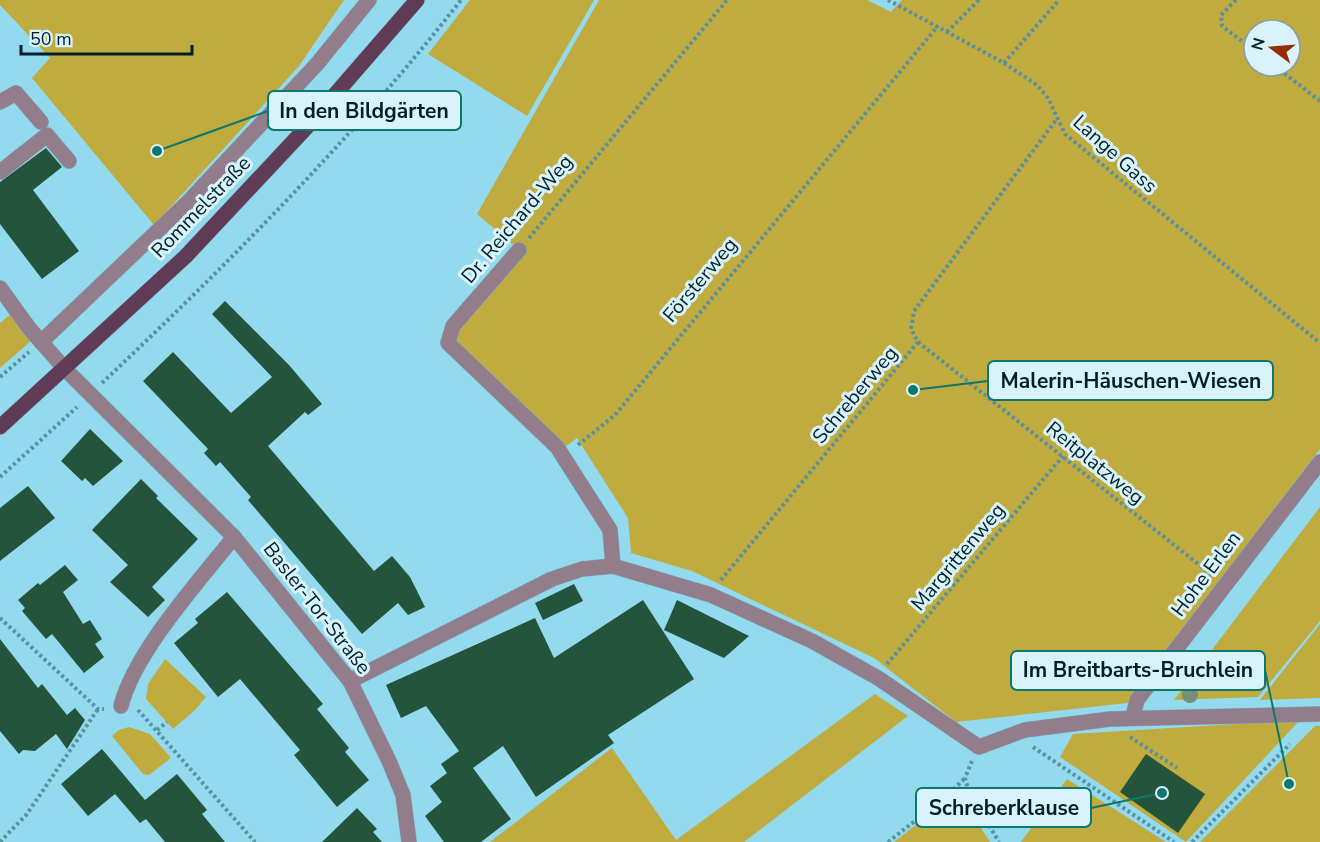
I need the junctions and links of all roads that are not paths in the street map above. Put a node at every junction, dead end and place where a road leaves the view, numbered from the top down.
1 (369, 0) edge
2 (417, 0) edge
3 (0, 102) edge
4 (41, 122) dead end
5 (69, 161) dead end
6 (0, 172) edge
7 (519, 250) road end
8 (0, 288) edge
9 (40, 342) junction
10 (65, 369) junction
11 (0, 427) edge
12 (1320, 462) edge
13 (234, 537) junction
14 (613, 566) junction
15 (350, 681) junction
16 (121, 706) road end
17 (1320, 714) edge
18 (1133, 716) junction
19 (409, 842) edge

1 - 9 street
2 - 10 main road, Rommelstraße
3 - 4 street
5 - 6 street
7 - 14 street, Dr. Reichard-Weg
8 - 9 street, Basler-Tor-Straße
9 - 10 street, Basler-Tor-Straße
10 - 11 main road, Rommelstraße
10 - 13 street, Basler-Tor-Straße
12 - 18 street, Hohe Erlen
13 - 15 street, Basler-Tor-Straße
13 - 16 street, Basler-Tor-Straße
14 - 15 street
14 - 18 street
15 - 19 street, Basler-Tor-Straße
17 - 18 street

